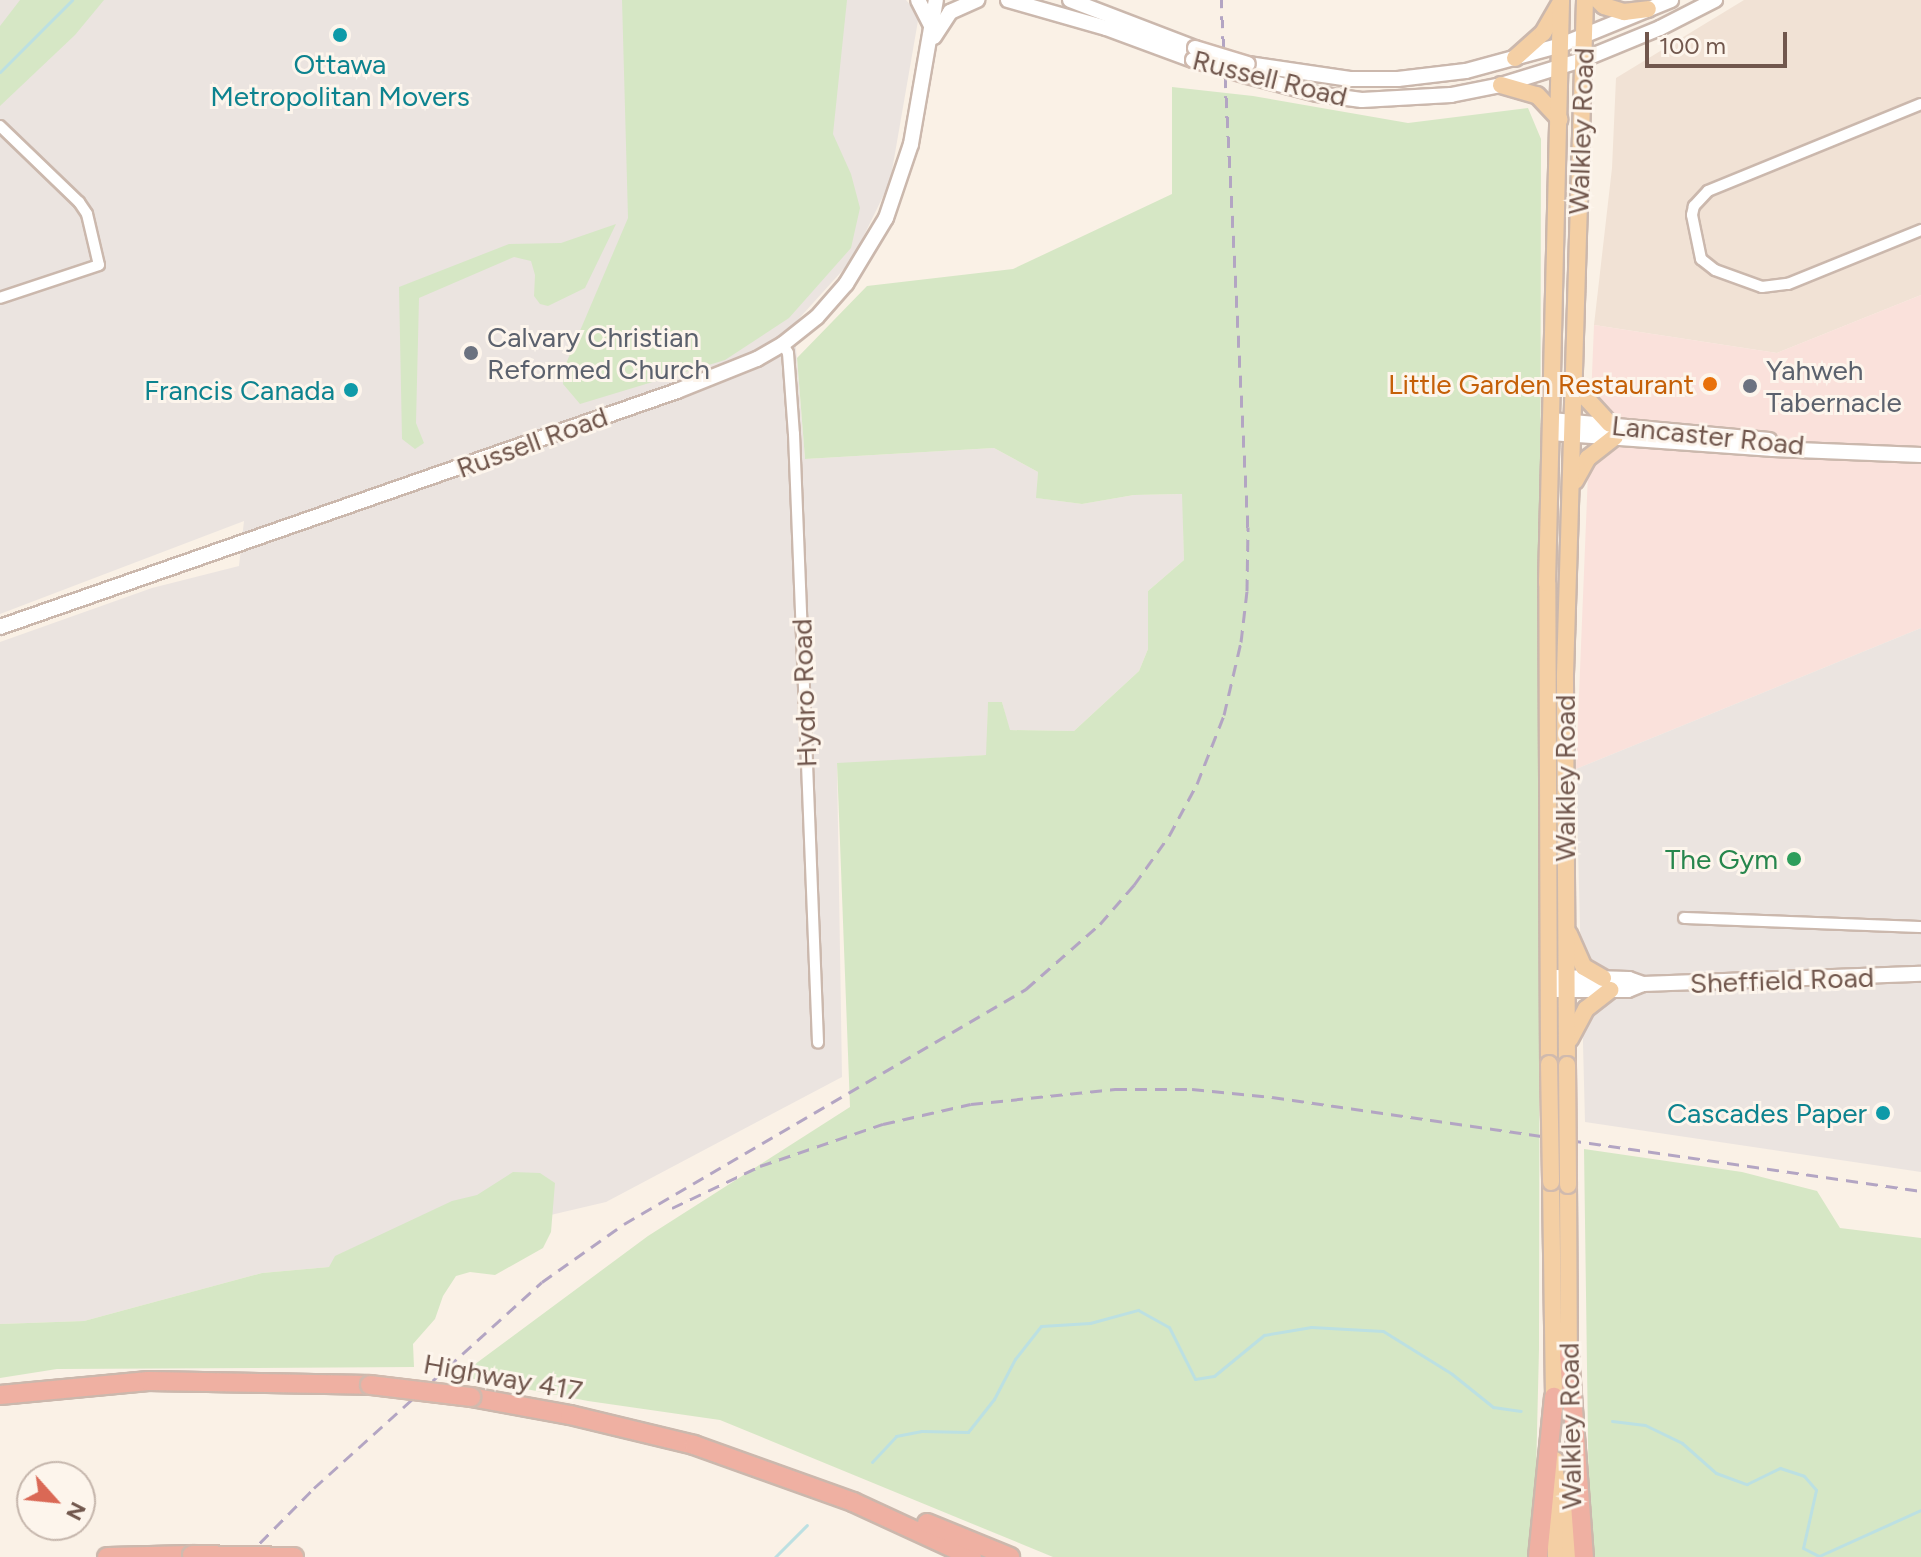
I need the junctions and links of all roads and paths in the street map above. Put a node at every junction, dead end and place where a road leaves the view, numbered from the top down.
1 (918, 0) edge
2 (936, 0) edge
3 (977, 0) edge
4 (1008, 0) edge
5 (1070, 0) edge
6 (1561, 0) edge
7 (1585, 0) edge
8 (1598, 0) edge
9 (1671, 0) edge
10 (1715, 0) edge
11 (1648, 9) junction
12 (932, 28) junction
13 (1584, 37) junction
14 (1561, 45) junction
15 (928, 48) junction
16 (1194, 54) junction
17 (1515, 58) junction
18 (1582, 60) junction
19 (1561, 67) junction
20 (1247, 70) junction
21 (1501, 85) junction
22 (1921, 104) edge
23 (1559, 119) junction
24 (0, 126) edge
25 (1921, 230) edge
26 (0, 298) edge
27 (783, 344) junction
28 (1576, 387) junction
29 (1550, 426) junction
30 (1574, 428) junction
31 (1612, 430) junction
32 (1921, 455) edge
33 (1573, 486) junction
34 (0, 627) edge
35 (1684, 918) dead end
36 (1921, 927) edge
37 (1566, 928) junction
38 (1921, 974) edge
39 (1549, 983) junction
40 (1567, 984) junction
41 (1606, 984) junction
42 (818, 1043) dead end
43 (1567, 1057) junction
44 (1569, 1354) junction
45 (0, 1394) edge
46 (1554, 1397) junction
47 (733, 1458) junction
48 (192, 1555) edge
49 (107, 1557) edge
50 (294, 1557) edge
51 (972, 1557) edge
52 (1010, 1557) edge
53 (1538, 1557) edge
54 (1556, 1557) edge
55 (1571, 1557) edge
56 (1584, 1557) edge

1 - 12 main road
2 - 12 main road, Russell Road
3 - 15 main road
4 - 16 main road, Russell Road
5 - 16 main road, Russell Road
6 - 14 main road, Walkley Road
6 - 17 main road
7 - 13 main road, Walkley Road
8 - 11 main road
9 - 11 main road, Russell Road
10 - 18 main road, Russell Road
11 - 13 main road, Russell Road
12 - 15 main road, Russell Road
13 - 14 main road, Russell Road
13 - 18 main road, Walkley Road
14 - 17 main road, Russell Road
14 - 19 main road, Walkley Road
15 - 27 main road, Russell Road
16 - 20 main road, Russell Road, bridge
17 - 20 main road, Russell Road
18 - 19 main road, Russell Road
18 - 28 main road, Walkley Road
19 - 21 main road, Russell Road
19 - 23 main road, Walkley Road
20 - 21 main road, Russell Road
21 - 23 main road
22 - 25 street
23 - 29 main road, Walkley Road
24 - 26 street
27 - 34 main road, Russell Road
27 - 42 street, Hydro Road
28 - 30 main road, Walkley Road
28 - 31 main road
29 - 30 main road, Lancaster Road
29 - 39 main road, Walkley Road
30 - 31 main road, Lancaster Road
30 - 33 main road, Walkley Road
31 - 32 main road, Lancaster Road
31 - 33 main road
33 - 37 main road, Walkley Road
35 - 36 street
37 - 40 main road, Walkley Road
37 - 41 main road
38 - 41 main road, Sheffield Road
39 - 40 main road, Sheffield Road
39 - 46 main road, Walkley Road, bridge
40 - 41 main road, Sheffield Road
40 - 43 main road, Walkley Road
41 - 43 main road
43 - 44 main road, Walkley Road, bridge
44 - 55 main road, Walkley Road
44 - 56 highway
45 - 47 highway, Highway 417, bridge
46 - 53 highway
46 - 54 main road, Walkley Road
47 - 51 highway, Highway 417
47 - 52 highway
48 - 49 highway
48 - 50 highway, bridge

